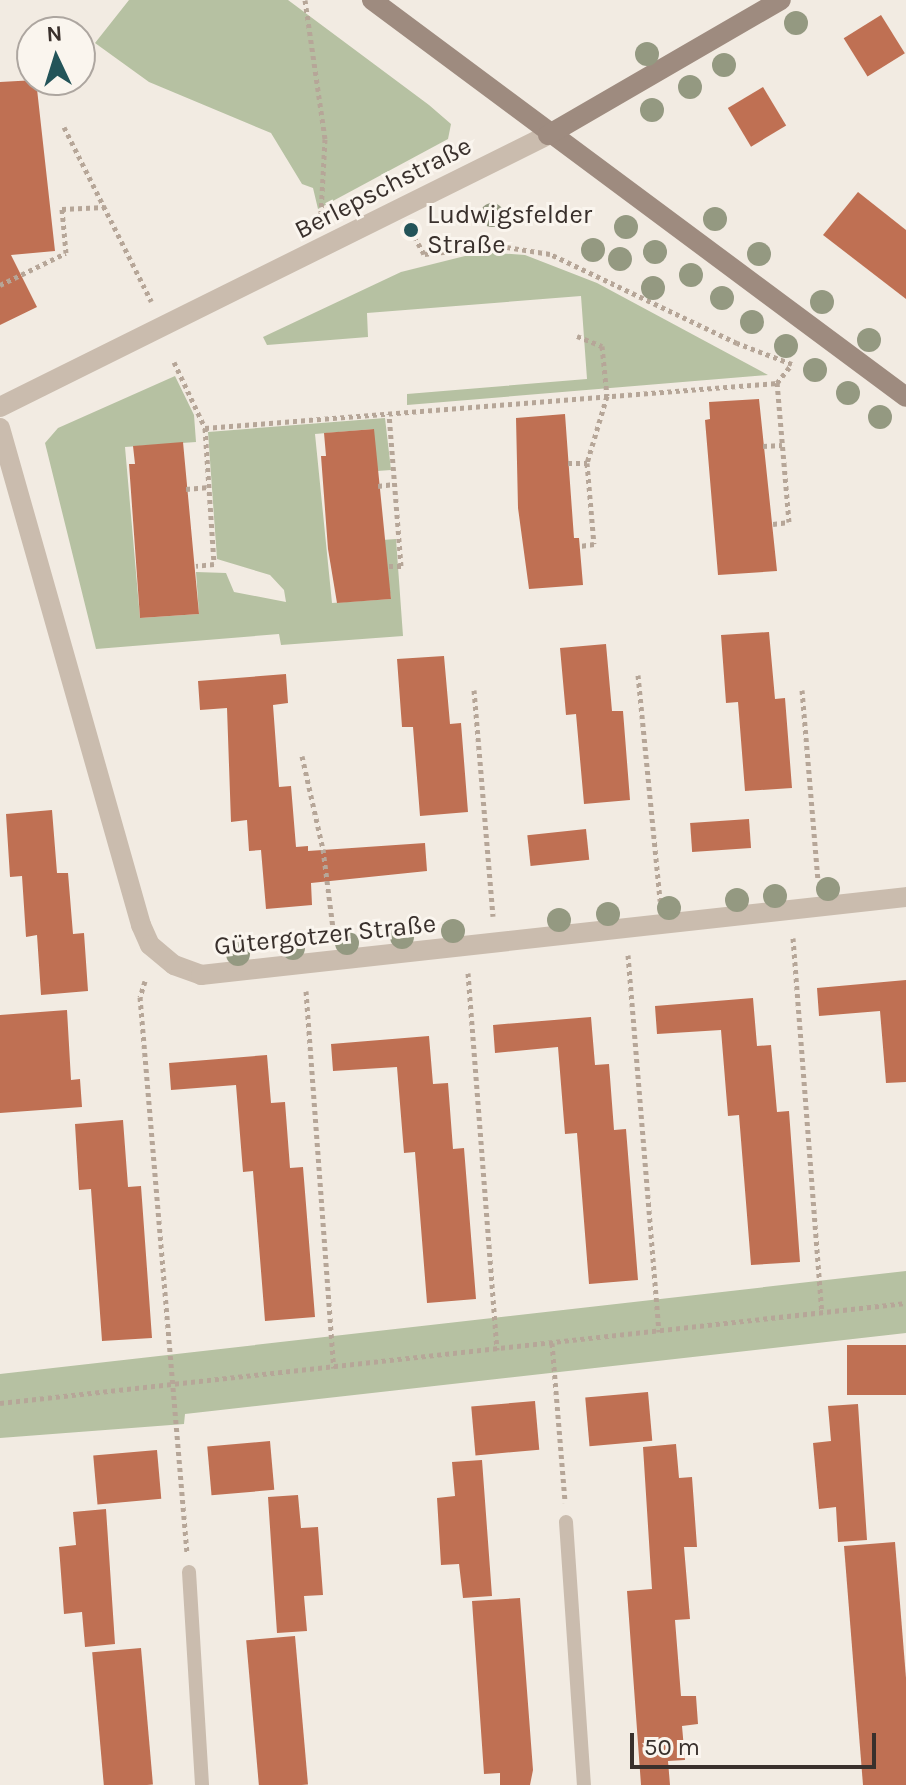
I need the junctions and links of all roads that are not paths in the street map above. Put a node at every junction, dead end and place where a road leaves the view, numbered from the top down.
1 (372, 0) edge
2 (781, 0) edge
3 (548, 135) junction
4 (906, 397) edge
5 (0, 407) edge
6 (0, 428) edge
7 (906, 897) edge
8 (566, 1522) dead end
9 (189, 1572) dead end
10 (202, 1785) edge
11 (584, 1785) edge

1 - 3 street
2 - 3 street, Berlepschstraße
3 - 4 street
3 - 5 street, Berlepschstraße
6 - 7 street, Gütergotzer Straße
8 - 11 lane
9 - 10 lane

